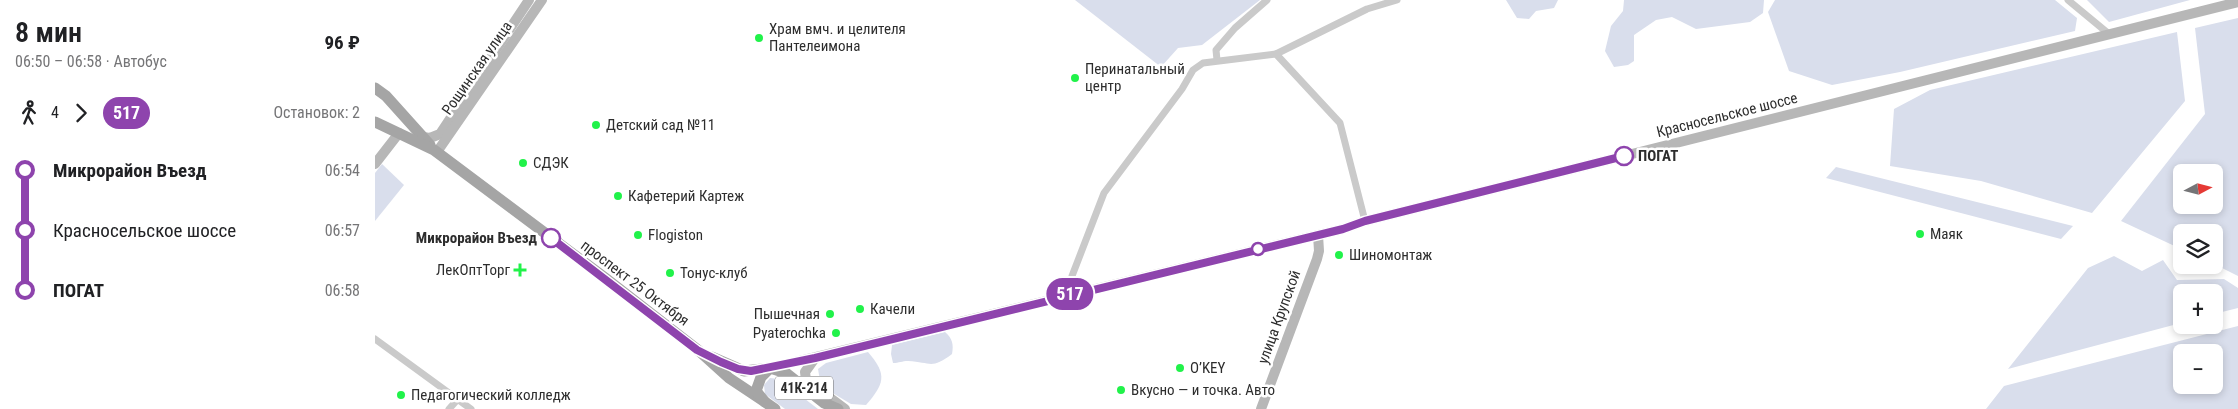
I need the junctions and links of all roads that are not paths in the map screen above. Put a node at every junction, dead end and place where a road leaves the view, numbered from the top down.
1 (529, 0) edge
2 (542, 0) edge
3 (1267, 0) edge
4 (1397, 0) edge
5 (2068, 0) edge
6 (2238, 2) edge
7 (2109, 34) junction
8 (1275, 54) junction
9 (1217, 60) junction
10 (375, 88) edge
11 (395, 106) junction
12 (380, 124) edge
13 (399, 133) junction
14 (423, 137) junction
15 (436, 151) junction
16 (375, 164) edge
17 (1365, 221) junction
18 (1318, 235) junction
19 (1073, 294) junction
20 (375, 339) edge
21 (697, 350) junction
22 (815, 358) junction
23 (770, 368) junction
24 (457, 399) junction
25 (770, 406) edge
26 (449, 409) edge
27 (471, 409) edge
28 (837, 409) edge
29 (845, 409) edge
30 (1261, 409) edge

1 - 14 main road, Рощинская улица
2 - 15 main road, Рощинская улица
3 - 9 street
4 - 8 street
5 - 7 street
6 - 7 main road, Красносельское шоссе
7 - 17 main road, Красносельское шоссе
8 - 9 street
8 - 17 street
9 - 19 street
10 - 11 main road, проспект 25 Октября
11 - 12 main road
11 - 13 main road
11 - 14 main road, проспект 25 Октября
12 - 13 main road, проспект 25 Октября
13 - 15 main road, проспект 25 Октября
13 - 16 main road
14 - 15 main road, проспект 25 Октября
15 - 21 main road, проспект 25 Октября
17 - 18 main road, Красносельское шоссе
18 - 19 main road, Красносельское шоссе
18 - 30 main road, улица Крупской
19 - 22 main road, Красносельское шоссе
20 - 24 street
21 - 23 main road, проспект 25 Октября
21 - 25 main road, проспект 25 Октября
22 - 23 main road, Красносельское шоссе
22 - 29 main road
23 - 25 main road
23 - 28 main road, 41К-214
24 - 26 street
24 - 27 street

